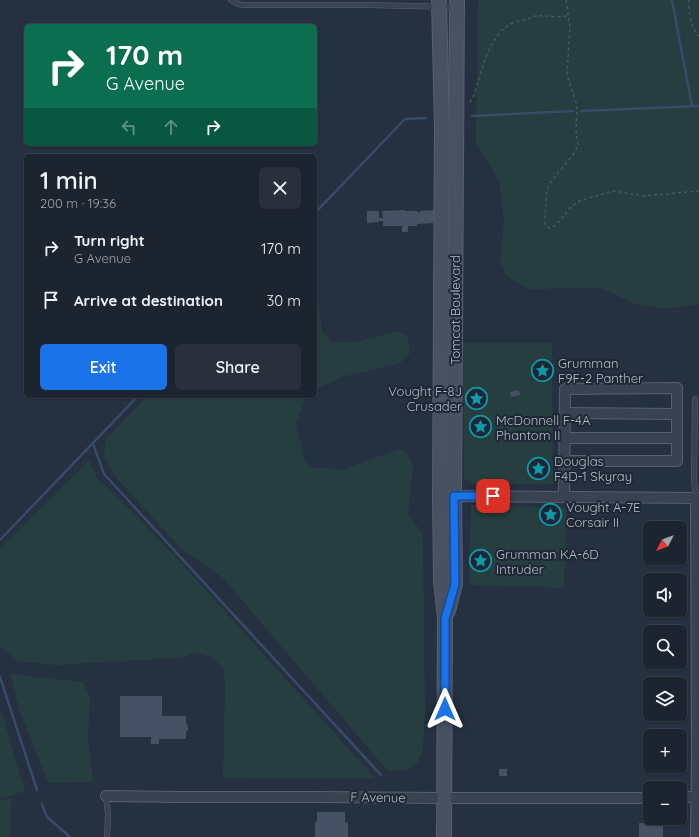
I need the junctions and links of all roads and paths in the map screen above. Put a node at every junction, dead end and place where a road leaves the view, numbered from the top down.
1 (231, 0) edge
2 (282, 0) edge
3 (333, 0) edge
4 (566, 0) edge
5 (689, 0) edge
6 (361, 3) edge
7 (439, 3) edge
8 (457, 3) edge
9 (277, 5) junction
10 (339, 5) junction
11 (568, 16) junction
12 (699, 36) edge
13 (470, 102) dead end
14 (699, 191) edge
15 (695, 399) dead end
16 (565, 413) junction
17 (677, 414) junction
18 (564, 438) junction
19 (677, 438) junction
20 (697, 448) edge
21 (564, 462) junction
22 (697, 494) edge
23 (440, 496) junction
24 (454, 496) junction
25 (564, 497) junction
26 (445, 619) junction
27 (106, 796) joint
28 (687, 797) edge
29 (696, 797) junction
30 (444, 798) junction
31 (643, 798) edge
32 (107, 837) edge
33 (444, 837) edge
34 (696, 837) edge

1 - 9 lane
2 - 9 lane
3 - 10 lane
4 - 11 path
5 - 12 path
6 - 7 lane
6 - 10 lane
7 - 8 lane
7 - 23 main road, Tomcat Boulevard
8 - 24 main road, Tomcat Boulevard
9 - 10 lane
11 - 13 path
11 - 14 path
15 - 20 lane
16 - 17 street
16 - 17 street
16 - 18 street
17 - 19 street
18 - 19 street
18 - 21 street
19 - 21 street
20 - 22 lane
21 - 25 street
22 - 25 street
22 - 29 street
23 - 24 street
23 - 26 main road, Tomcat Boulevard
24 - 25 street
24 - 26 main road, Tomcat Boulevard
26 - 30 main road, Tomcat Boulevard
27 - 30 street, F Avenue
27 - 32 lane
28 - 29 street
29 - 34 street
30 - 31 street, F Avenue
30 - 33 main road, Tomcat Boulevard

